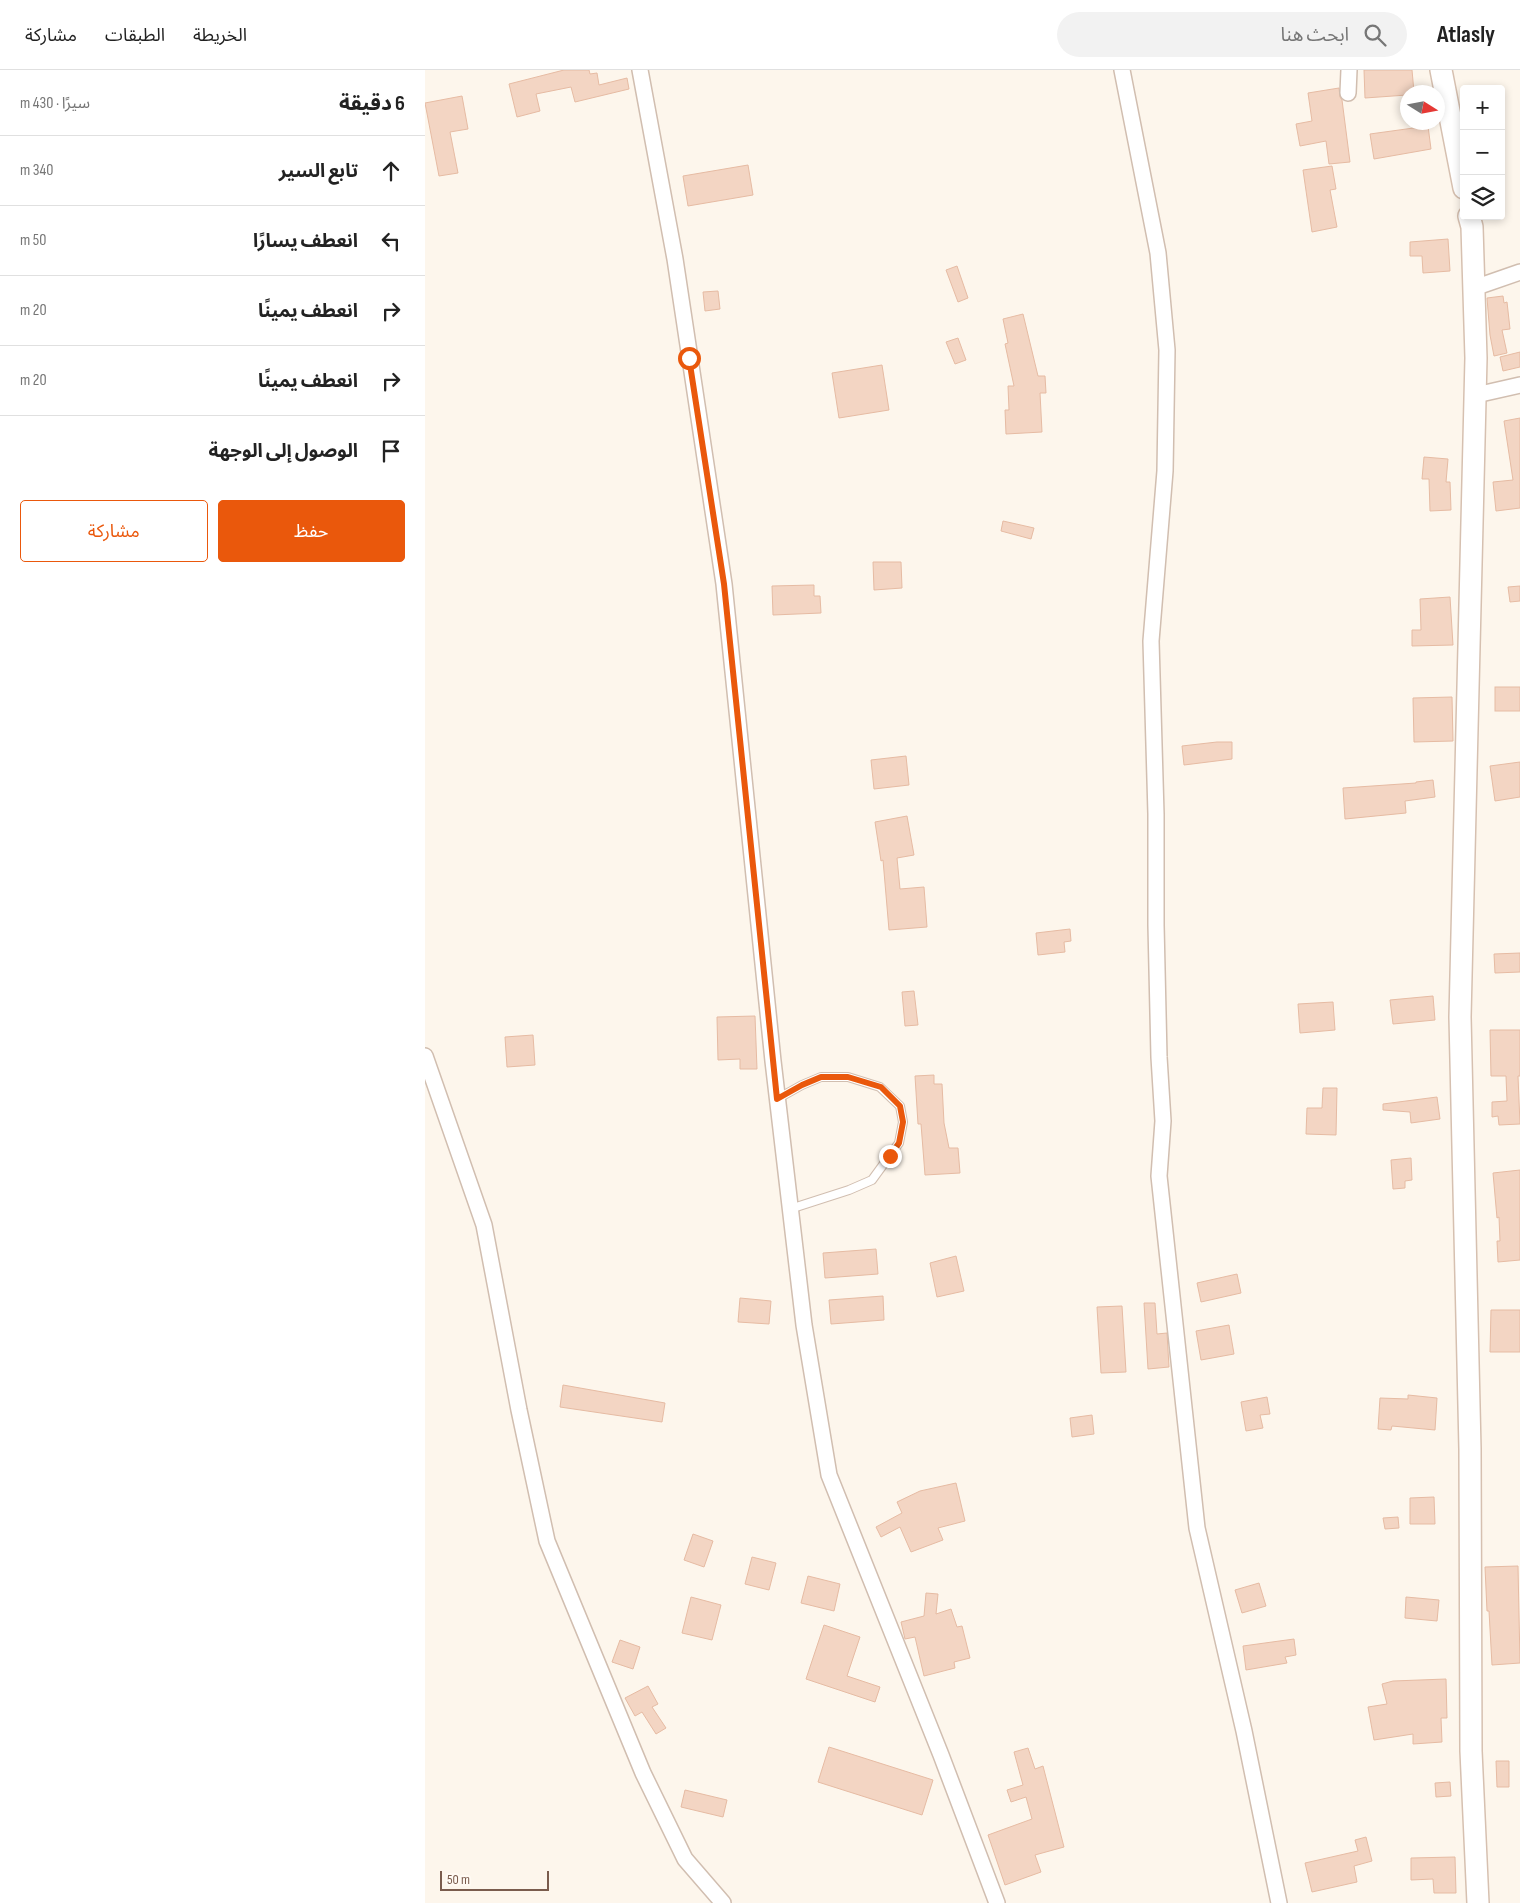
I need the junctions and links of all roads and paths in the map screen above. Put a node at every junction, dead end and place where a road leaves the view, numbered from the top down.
1 (640, 70) edge
2 (1123, 70) edge
3 (1349, 70) edge
4 (1441, 70) edge
5 (1347, 93) dead end
6 (1461, 175) edge
7 (1470, 220) edge
8 (1520, 272) edge
9 (1474, 288) junction
10 (1520, 385) edge
11 (1475, 395) junction
12 (425, 1056) edge
13 (777, 1099) junction
14 (790, 1209) junction
15 (723, 1903) edge
16 (997, 1903) edge
17 (1279, 1903) edge
18 (1478, 1903) edge

1 - 13 street
2 - 17 street
3 - 5 street
4 - 6 street
7 - 9 street
8 - 9 street
9 - 11 street
10 - 11 street
11 - 18 street
12 - 15 street
13 - 14 street
13 - 14 lane
14 - 16 street

